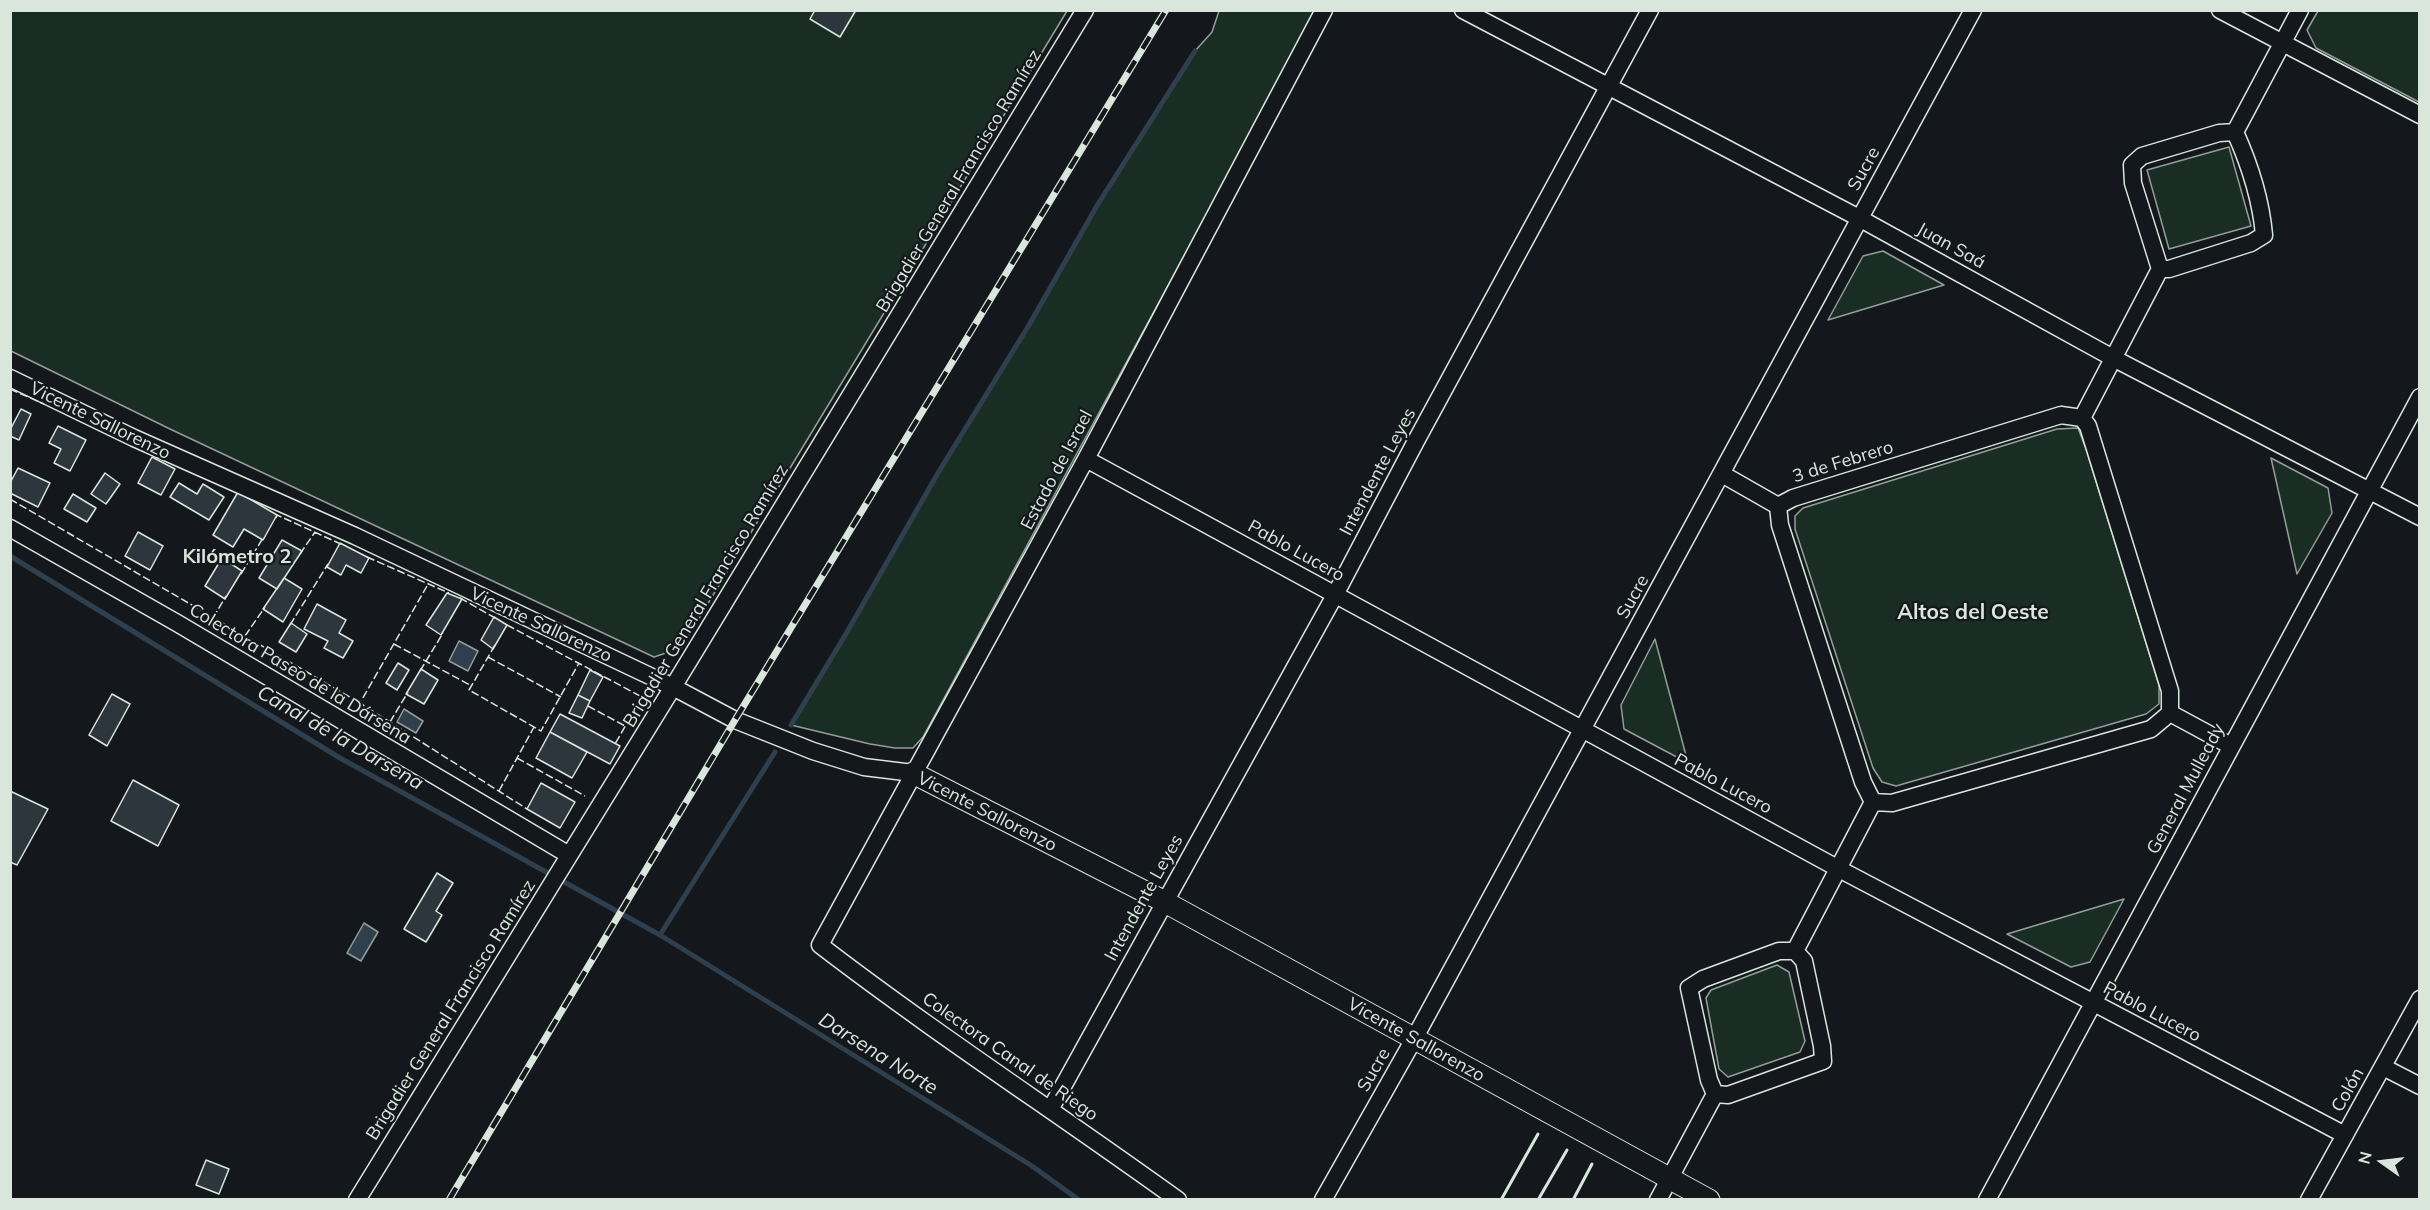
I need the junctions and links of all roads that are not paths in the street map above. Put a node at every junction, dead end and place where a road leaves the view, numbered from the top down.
1 (1085, 10) edge
2 (1324, 10) edge
3 (1463, 10) edge
4 (1650, 10) edge
5 (1973, 10) edge
6 (2220, 10) edge
7 (2300, 10) edge
8 (2282, 44) junction
9 (1608, 86) junction
10 (2420, 115) edge
11 (2235, 132) junction
12 (1859, 218) junction
13 (2160, 269) junction
14 (2113, 358) junction
15 (10, 378) edge
16 (2420, 397) edge
17 (2082, 418) junction
18 (1086, 459) junction
19 (1722, 474) junction
20 (2369, 491) junction
21 (1778, 506) junction
22 (2420, 517) edge
23 (10, 528) edge
24 (1335, 595) junction
25 (673, 687) junction
26 (2170, 713) junction
27 (1582, 730) junction
28 (2232, 746) junction
29 (913, 773) junction
30 (1873, 802) junction
31 (568, 855) junction
32 (1839, 869) junction
33 (1165, 902) junction
34 (820, 945) joint
35 (1795, 951) junction
36 (2420, 999) edge
37 (2093, 1003) junction
38 (1414, 1039) junction
39 (2383, 1066) junction
40 (2420, 1086) edge
41 (1715, 1094) junction
42 (1051, 1108) junction
43 (2345, 1135) junction
44 (1670, 1178) junction
45 (357, 1200) edge
46 (1178, 1200) edge
47 (1323, 1200) edge
48 (1658, 1200) edge
49 (1708, 1200) edge
50 (1987, 1200) edge
51 (2309, 1200) edge

1 - 25 street, Brigadier General Francisco Ramírez
2 - 18 street, Estado de Israel
3 - 9 street, Juan Saá
4 - 9 street, Intendente Leyes
5 - 12 street, Sucre
6 - 8 street
7 - 8 street
8 - 10 street
8 - 11 street
9 - 12 street, Juan Saá
9 - 24 street, Intendente Leyes
11 - 13 street
11 - 13 street
12 - 14 street, Juan Saá
12 - 19 street, Sucre
13 - 14 street
14 - 17 street
14 - 20 street, Juan Saá
15 - 25 street, Vicente Sallorenzo
16 - 20 street, General Mulleady
17 - 21 street, 3 de Febrero
17 - 26 street
18 - 24 street, Pablo Lucero
18 - 29 street, Estado de Israel
19 - 21 street
19 - 27 street, Sucre
20 - 22 street, Juan Saá
20 - 28 street, General Mulleady
21 - 30 street, 3 de Febrero
23 - 31 street, Colectora Paseo de la Dársena
24 - 27 street, Pablo Lucero
24 - 33 street, Intendente Leyes
25 - 29 street, Vicente Sallorenzo
25 - 31 street, Brigadier General Francisco Ramírez
26 - 28 street
26 - 30 street
27 - 32 street, Pablo Lucero
27 - 38 street, Sucre
28 - 37 street, General Mulleady
29 - 33 street, Vicente Sallorenzo
29 - 34 street, Estado de Israel
30 - 32 street
31 - 45 street, Brigadier General Francisco Ramírez
32 - 35 street
32 - 37 street, Pablo Lucero
33 - 38 street, Vicente Sallorenzo
33 - 42 street, Intendente Leyes
34 - 42 street, Colectora Canal de Riego
35 - 41 street
35 - 41 street
36 - 39 street, Colón
37 - 43 street, Pablo Lucero
37 - 50 street, General Mulleady
38 - 44 street, Vicente Sallorenzo
38 - 47 street, Sucre
39 - 40 street
39 - 43 street, Colón
41 - 44 street
42 - 46 street, Colectora Canal de Riego
43 - 51 street, Colón
44 - 48 street
44 - 49 street, Vicente Sallorenzo

